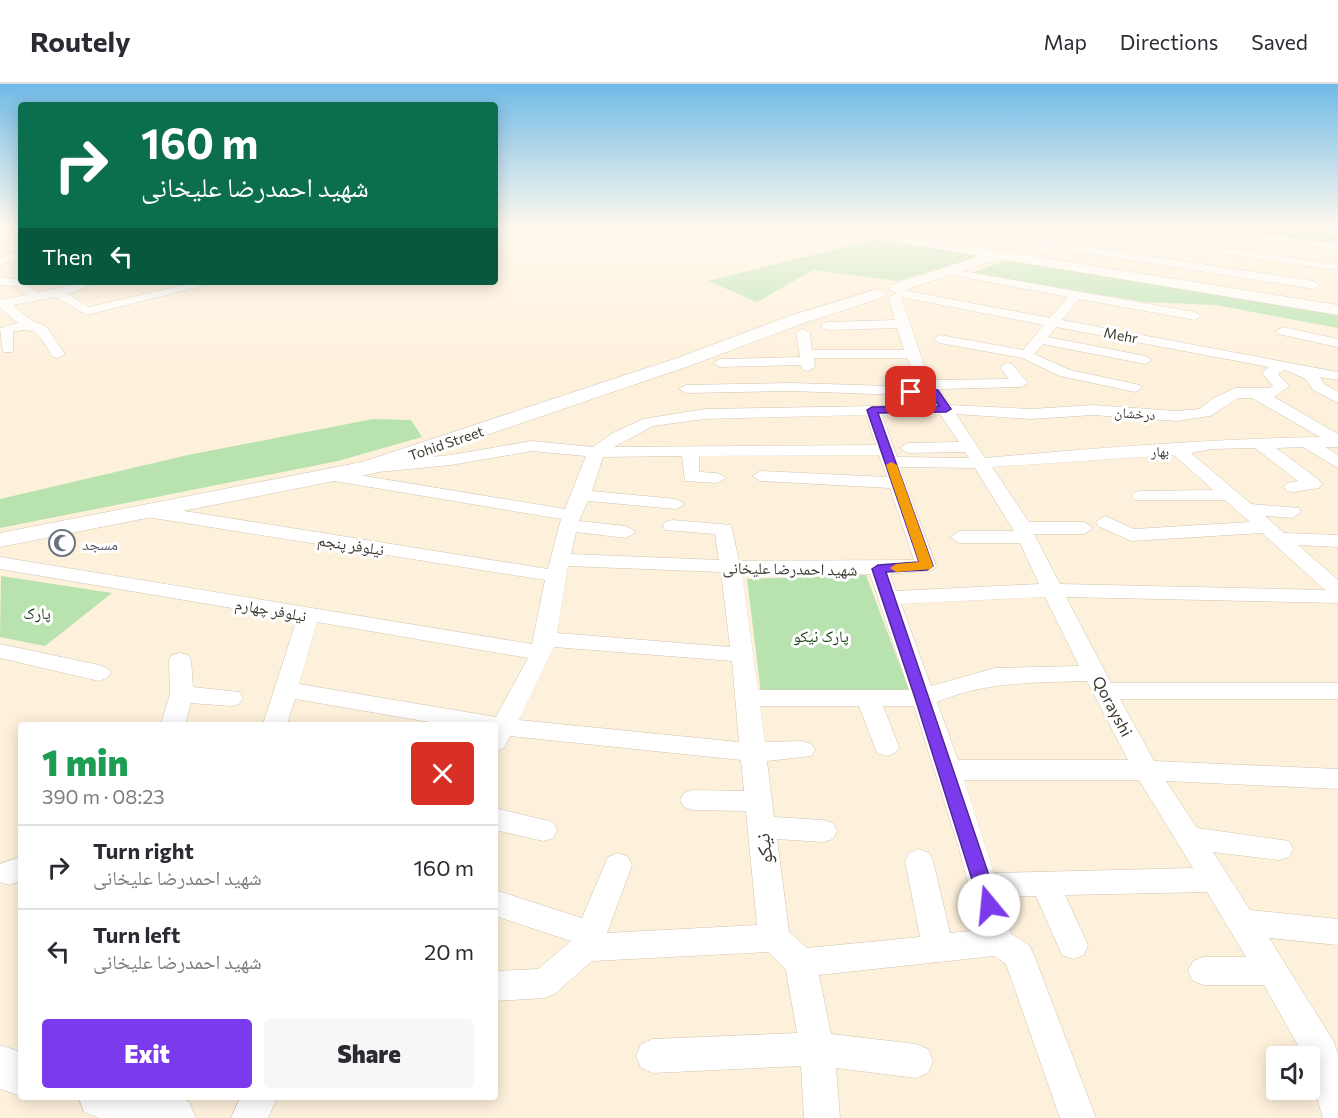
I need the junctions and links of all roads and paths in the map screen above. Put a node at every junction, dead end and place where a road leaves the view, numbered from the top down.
1 (945, 274) edge
2 (964, 274) edge
3 (1118, 274) edge
4 (1176, 274) edge
5 (1289, 274) edge
6 (1, 281) edge
7 (18, 283) edge
8 (22, 285) edge
9 (83, 285) edge
10 (146, 285) edge
11 (196, 285) edge
12 (1314, 285) dead end
13 (57, 293) junction
14 (893, 293) junction
15 (1077, 294) junction
16 (151, 295) junction
17 (35, 297) junction
18 (2, 303) edge
19 (1338, 304) edge
20 (1338, 310) edge
21 (1195, 316) dead end
22 (1054, 322) junction
23 (27, 324) junction
24 (902, 324) junction
25 (827, 326) dead end
26 (3, 331) edge
27 (1282, 331) dead end
28 (802, 333) dead end
29 (1226, 337) dead end
30 (940, 339) dead end
31 (1040, 339) junction
32 (1338, 343) edge
33 (8, 349) dead end
34 (58, 354) dead end
35 (913, 354) junction
36 (1223, 354) junction
37 (1026, 355) junction
38 (806, 357) junction
39 (1145, 360) dead end
40 (720, 363) dead end
41 (1284, 365) junction
42 (1006, 367) dead end
43 (1338, 376) edge
44 (1135, 388) dead end
45 (686, 389) dead end
46 (813, 389) junction
47 (841, 390) junction
48 (1255, 393) junction
49 (936, 395) junction
50 (1082, 398) dead end
51 (1338, 398) edge
52 (872, 410) junction
53 (1093, 410) junction
54 (840, 411) junction
55 (1338, 442) edge
56 (1259, 443) junction
57 (1309, 444) junction
58 (908, 448) dead end
59 (1178, 450) junction
60 (451, 451) junction
61 (596, 452) junction
62 (690, 453) junction
63 (976, 455) junction
64 (888, 456) junction
65 (1338, 463) edge
66 (334, 476) junction
67 (760, 476) dead end
68 (717, 478) dead end
69 (898, 483) junction
70 (1293, 487) dead end
71 (1252, 490) dead end
72 (1227, 492) junction
73 (582, 495) junction
74 (1141, 496) dead end
75 (676, 504) dead end
76 (1246, 508) junction
77 (147, 511) junction
78 (1292, 513) dead end
79 (570, 520) junction
80 (1105, 522) dead end
81 (672, 526) dead end
82 (1084, 528) dead end
83 (626, 532) dead end
84 (1024, 532) junction
85 (1273, 532) junction
86 (960, 537) dead end
87 (0, 540) edge
88 (1338, 541) edge
89 (0, 562) edge
90 (558, 568) junction
91 (732, 568) junction
92 (878, 569) junction
93 (1052, 590) junction
94 (1338, 592) edge
95 (1338, 597) edge
96 (888, 598) junction
97 (309, 615) junction
98 (543, 646) junction
99 (0, 651) edge
100 (742, 655) junction
101 (180, 660) dead end
102 (99, 673) dead end
103 (1101, 682) junction
104 (286, 690) junction
105 (1338, 691) edge
106 (182, 694) junction
107 (231, 698) dead end
108 (746, 698) junction
109 (868, 698) junction
110 (923, 698) junction
111 (174, 722) edge
112 (276, 722) edge
113 (453, 722) edge
114 (498, 725) edge
115 (498, 730) edge
116 (886, 747) dead end
117 (802, 750) dead end
118 (752, 752) junction
119 (946, 770) junction
120 (1146, 770) junction
121 (1338, 779) edge
122 (693, 800) dead end
123 (759, 814) junction
124 (498, 820) edge
125 (543, 830) dead end
126 (823, 831) dead end
127 (1189, 838) junction
128 (1279, 849) dead end
129 (920, 861) dead end
130 (618, 865) dead end
131 (1216, 880) junction
132 (983, 885) junction
133 (1046, 885) junction
134 (498, 904) edge
135 (1242, 922) junction
136 (1338, 932) edge
137 (774, 938) junction
138 (588, 941) junction
139 (998, 942) junction
140 (1073, 945) dead end
141 (939, 950) junction
142 (801, 963) junction
143 (1204, 971) dead end
144 (1272, 971) junction
145 (498, 986) edge
146 (817, 1049) junction
147 (653, 1056) dead end
148 (916, 1061) dead end
149 (0, 1067) edge
150 (1332, 1071) edge
151 (18, 1073) edge
152 (111, 1100) edge
153 (259, 1100) edge
154 (1338, 1112) edge
155 (173, 1118) edge
156 (249, 1118) edge
157 (822, 1118) edge
158 (1078, 1118) edge

1 - 14 main road, Tohid Street
2 - 15 street
3 - 20 main road
4 - 19 main road
5 - 12 street
6 - 7 street
8 - 17 street
9 - 13 street
10 - 16 street
11 - 16 street
13 - 16 street
13 - 17 street
14 - 22 street, Mehr
14 - 24 street, Qorayshi
14 - 60 main road, Tohid Street
15 - 21 street
15 - 22 street
17 - 18 street
18 - 23 street
22 - 31 street
22 - 36 street, Mehr
23 - 26 street
23 - 34 street
24 - 25 street
24 - 35 street, Qorayshi
26 - 33 street
27 - 32 street
28 - 38 street
29 - 36 street
30 - 37 street
31 - 37 street
31 - 39 street
35 - 38 street
35 - 49 street, Qorayshi
36 - 41 street, Mehr
37 - 44 street
38 - 40 street
38 - 46 street
41 - 43 street, Mehr
41 - 48 street, درخشان
41 - 51 street
42 - 49 street
45 - 46 street
46 - 47 street
47 - 49 street
47 - 54 street
48 - 53 street, درخشان
48 - 55 street
49 - 52 street
49 - 53 street, درخشان
49 - 63 street, Qorayshi
50 - 53 street
52 - 54 street
52 - 64 street, شهید احمدرضا علیخانی
54 - 61 street
55 - 57 street, بهار
56 - 57 street, بهار
56 - 59 street, بهار
56 - 70 street
57 - 65 street
58 - 63 street
59 - 63 street, بهار
59 - 72 street
60 - 61 street
60 - 66 main road, Tohid Street
61 - 62 street
61 - 73 street
62 - 64 street
62 - 68 street
63 - 64 street
63 - 84 street, Qorayshi
64 - 69 street, شهید احمدرضا علیخانی
66 - 77 main road, Tohid Street
66 - 79 street
67 - 69 street
69 - 92 street, شهید احمدرضا علیخانی
71 - 72 street
72 - 74 street
72 - 76 street
73 - 75 street
73 - 79 street
76 - 78 street
76 - 85 street
77 - 87 main road, Tohid Street
77 - 90 street, نیلوفر پنجم
79 - 83 street
79 - 90 street
80 - 85 street
81 - 91 street, نیکو
82 - 84 street
84 - 86 street
84 - 93 street, Qorayshi
85 - 88 street
85 - 94 street
89 - 97 street, نیلوفر چهارم
90 - 91 street, شهید احمدرضا علیخانی
90 - 98 street
91 - 92 street, شهید احمدرضا علیخانی
91 - 100 street, نیکو
92 - 96 street
93 - 95 street
93 - 96 street
93 - 103 street, Qorayshi
96 - 110 street
97 - 98 street, نیلوفر چهارم
97 - 104 street
98 - 100 street, نیلوفر چهارم
98 - 114 street
99 - 102 street
100 - 108 street, نیکو
101 - 106 street
103 - 105 street
103 - 110 street
103 - 120 street, Qorayshi
104 - 112 street
104 - 113 street
106 - 107 street
106 - 111 street
108 - 109 street
108 - 118 street, نیکو
109 - 110 street
109 - 116 street
110 - 119 street
115 - 118 street
117 - 118 street
118 - 123 street, نیکو
119 - 120 street
119 - 132 street
120 - 121 street
120 - 127 street, Qorayshi
122 - 123 street
123 - 126 street
123 - 137 street, نیکو
124 - 125 street
127 - 128 street
127 - 131 street, Qorayshi
129 - 141 street
130 - 138 street
131 - 133 street
131 - 135 street, Qorayshi
132 - 133 street
132 - 139 street
133 - 140 street
134 - 138 street
135 - 136 street
135 - 144 street, Qorayshi
137 - 138 street
137 - 142 street
138 - 145 street
139 - 141 street
139 - 158 street
141 - 142 street
142 - 146 street
143 - 144 street
144 - 150 street, Qorayshi
146 - 147 street
146 - 148 street
146 - 157 street
149 - 151 main road
150 - 154 street, Qorayshi
152 - 155 main road
153 - 156 street

